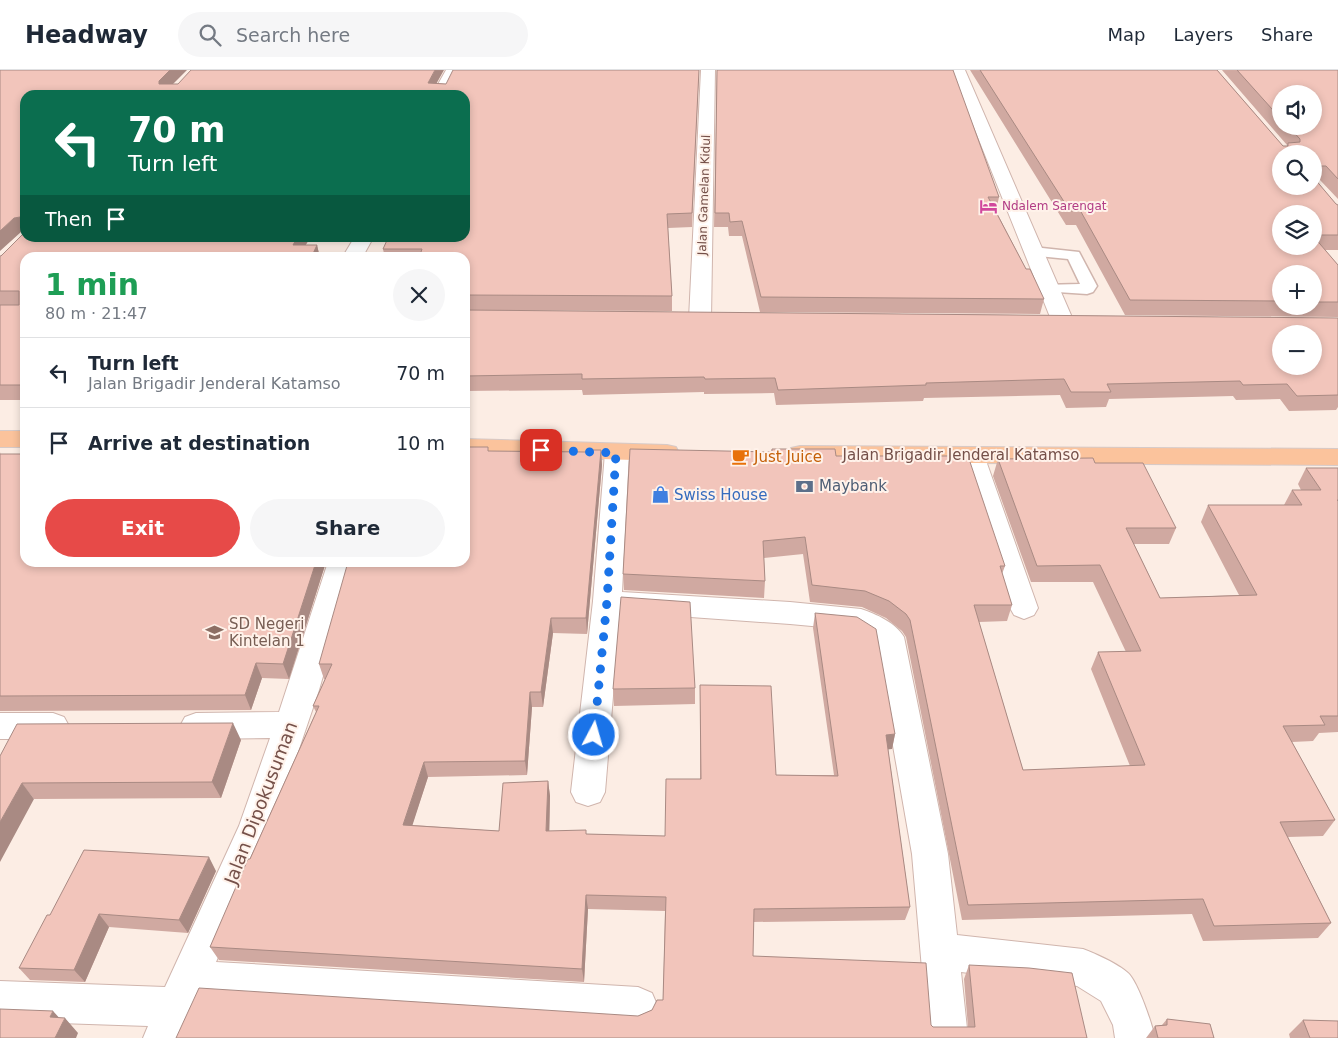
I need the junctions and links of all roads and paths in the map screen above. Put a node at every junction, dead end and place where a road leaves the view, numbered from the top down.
1 (453, 70) edge
2 (708, 70) edge
3 (958, 70) edge
4 (443, 90) edge
5 (1033, 252) junction
6 (1048, 288) junction
7 (700, 319) edge
8 (1063, 322) edge
9 (0, 439) edge
10 (20, 439) edge
11 (470, 447) edge
12 (616, 453) junction
13 (686, 453) edge
14 (775, 454) edge
15 (972, 455) junction
16 (1338, 457) edge
17 (340, 567) edge
18 (607, 601) junction
19 (1024, 608) dead end
20 (291, 725) junction
21 (0, 726) edge
22 (78, 726) edge
23 (165, 726) edge
24 (588, 792) dead end
25 (938, 951) junction
26 (0, 1001) edge
27 (638, 1007) dead end
28 (177, 1008) edge
29 (948, 1038) edge
30 (1135, 1038) edge

1 - 4 street
2 - 7 street, Jalan Gamelan Kidul
3 - 5 street
5 - 6 street
5 - 6 lane
6 - 8 street
9 - 10 main road
11 - 12 main road
12 - 13 main road
12 - 18 street
14 - 15 main road, Jalan Brigadir Jenderal Katamso
15 - 16 main road, Jalan Brigadir Jenderal Katamso
15 - 19 street
17 - 20 street, Jalan Dipokusuman
18 - 24 street
18 - 25 street
20 - 23 street
20 - 28 street, Jalan Dipokusuman
21 - 22 street
25 - 29 street
25 - 30 street
26 - 28 street
27 - 28 street

